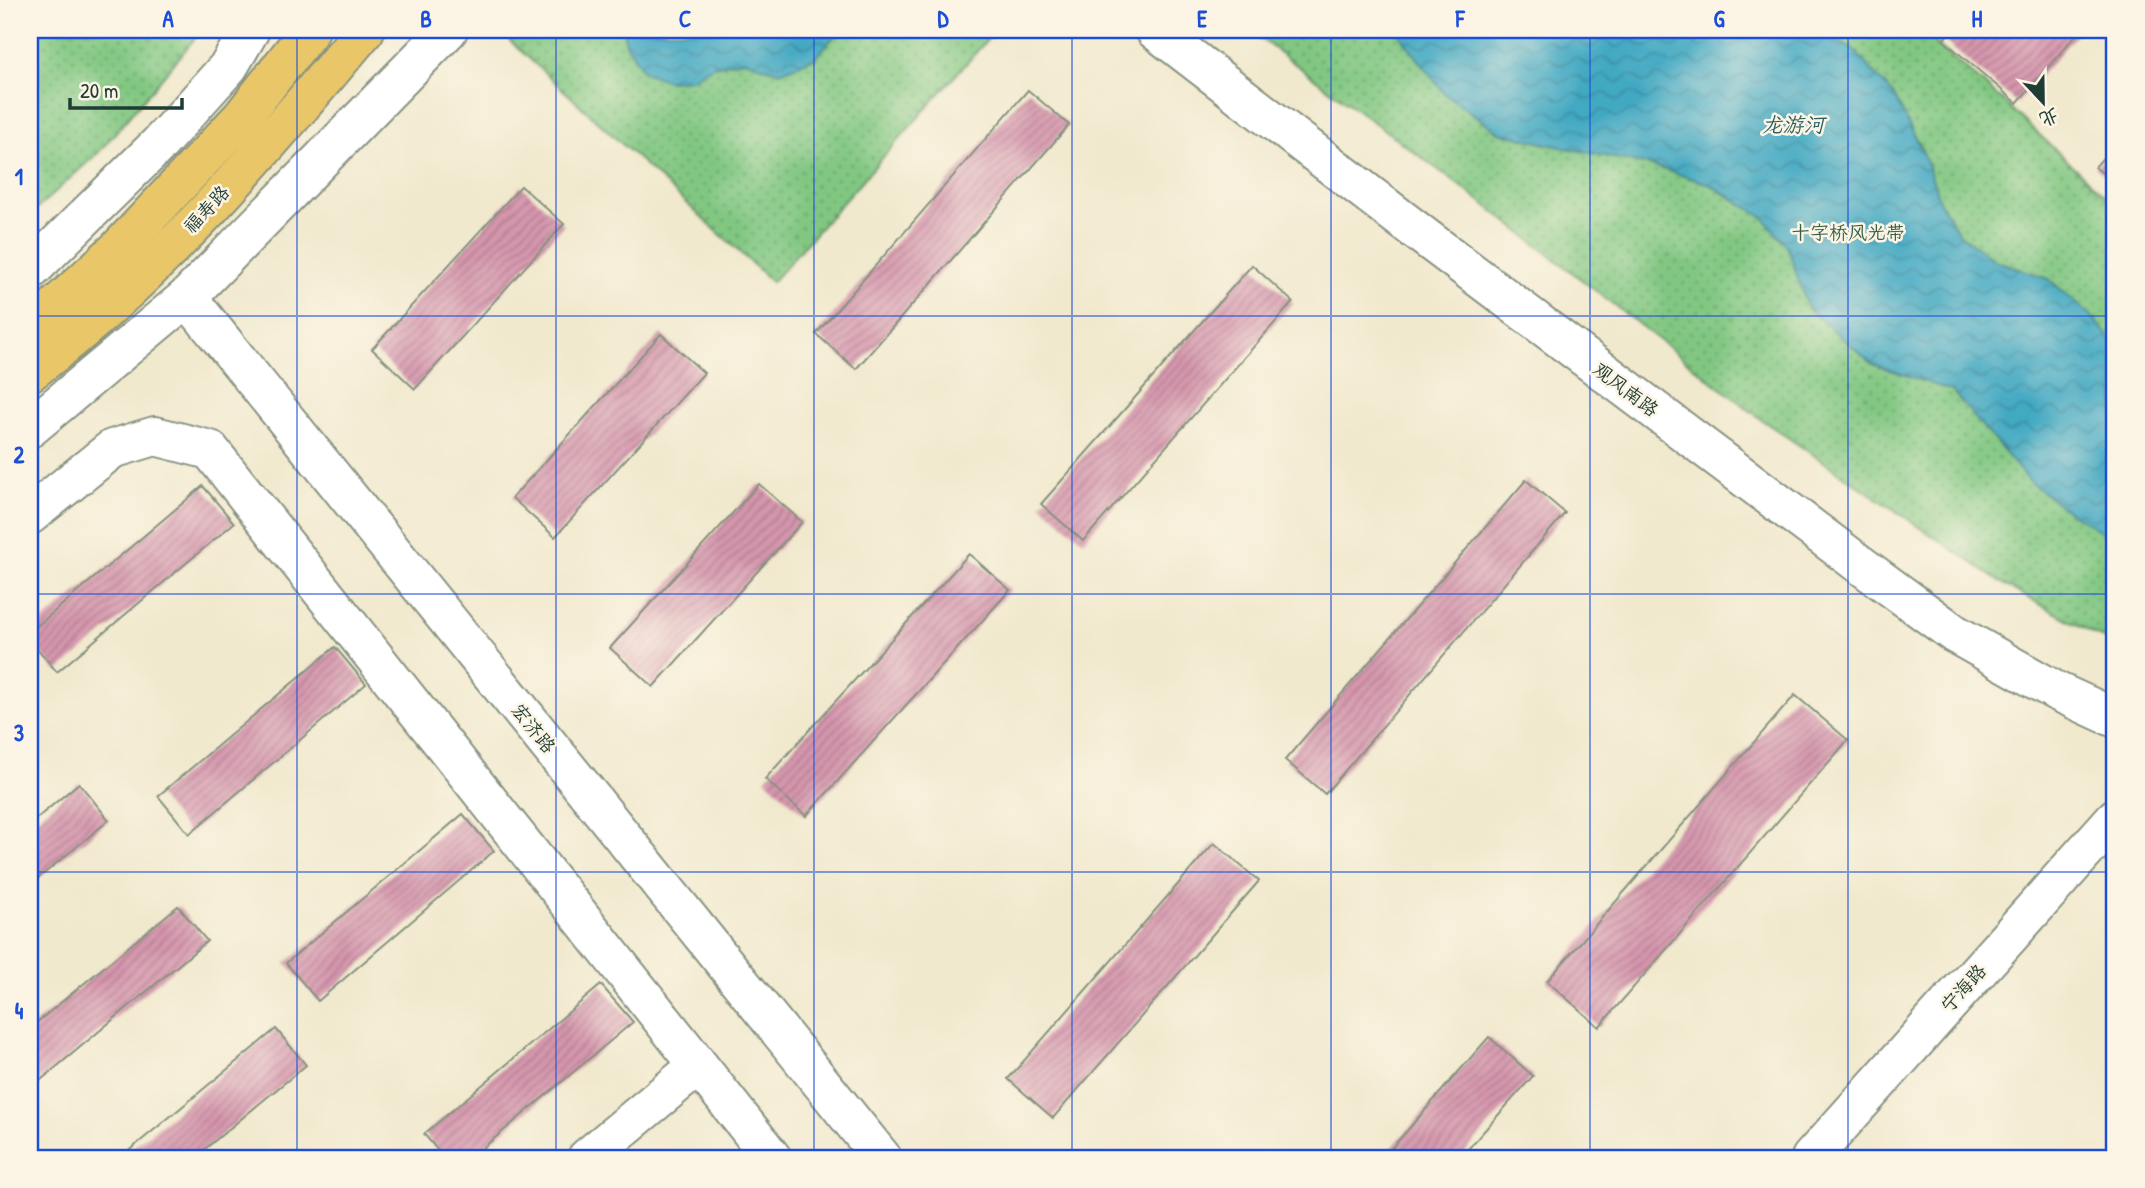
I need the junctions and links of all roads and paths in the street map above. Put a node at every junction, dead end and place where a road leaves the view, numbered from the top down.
1 (250, 30) edge
2 (310, 30) edge
3 (365, 30) edge
4 (448, 30) edge
5 (1155, 30) edge
6 (30, 271) edge
7 (187, 297) junction
8 (30, 330) edge
9 (30, 372) edge
10 (30, 428) edge
11 (30, 515) edge
12 (2115, 718) edge
13 (2114, 821) edge
14 (698, 1066) junction
15 (587, 1158) edge
16 (772, 1158) edge
17 (882, 1158) edge
18 (1811, 1158) edge

1 - 6 street
2 - 8 main road, 福寿路
3 - 9 main road, 福寿路
4 - 7 street
5 - 12 street, 观风南路
7 - 10 street
7 - 17 street, 宏济路
11 - 14 street
13 - 18 street, 宁海路
14 - 15 street
14 - 16 street

